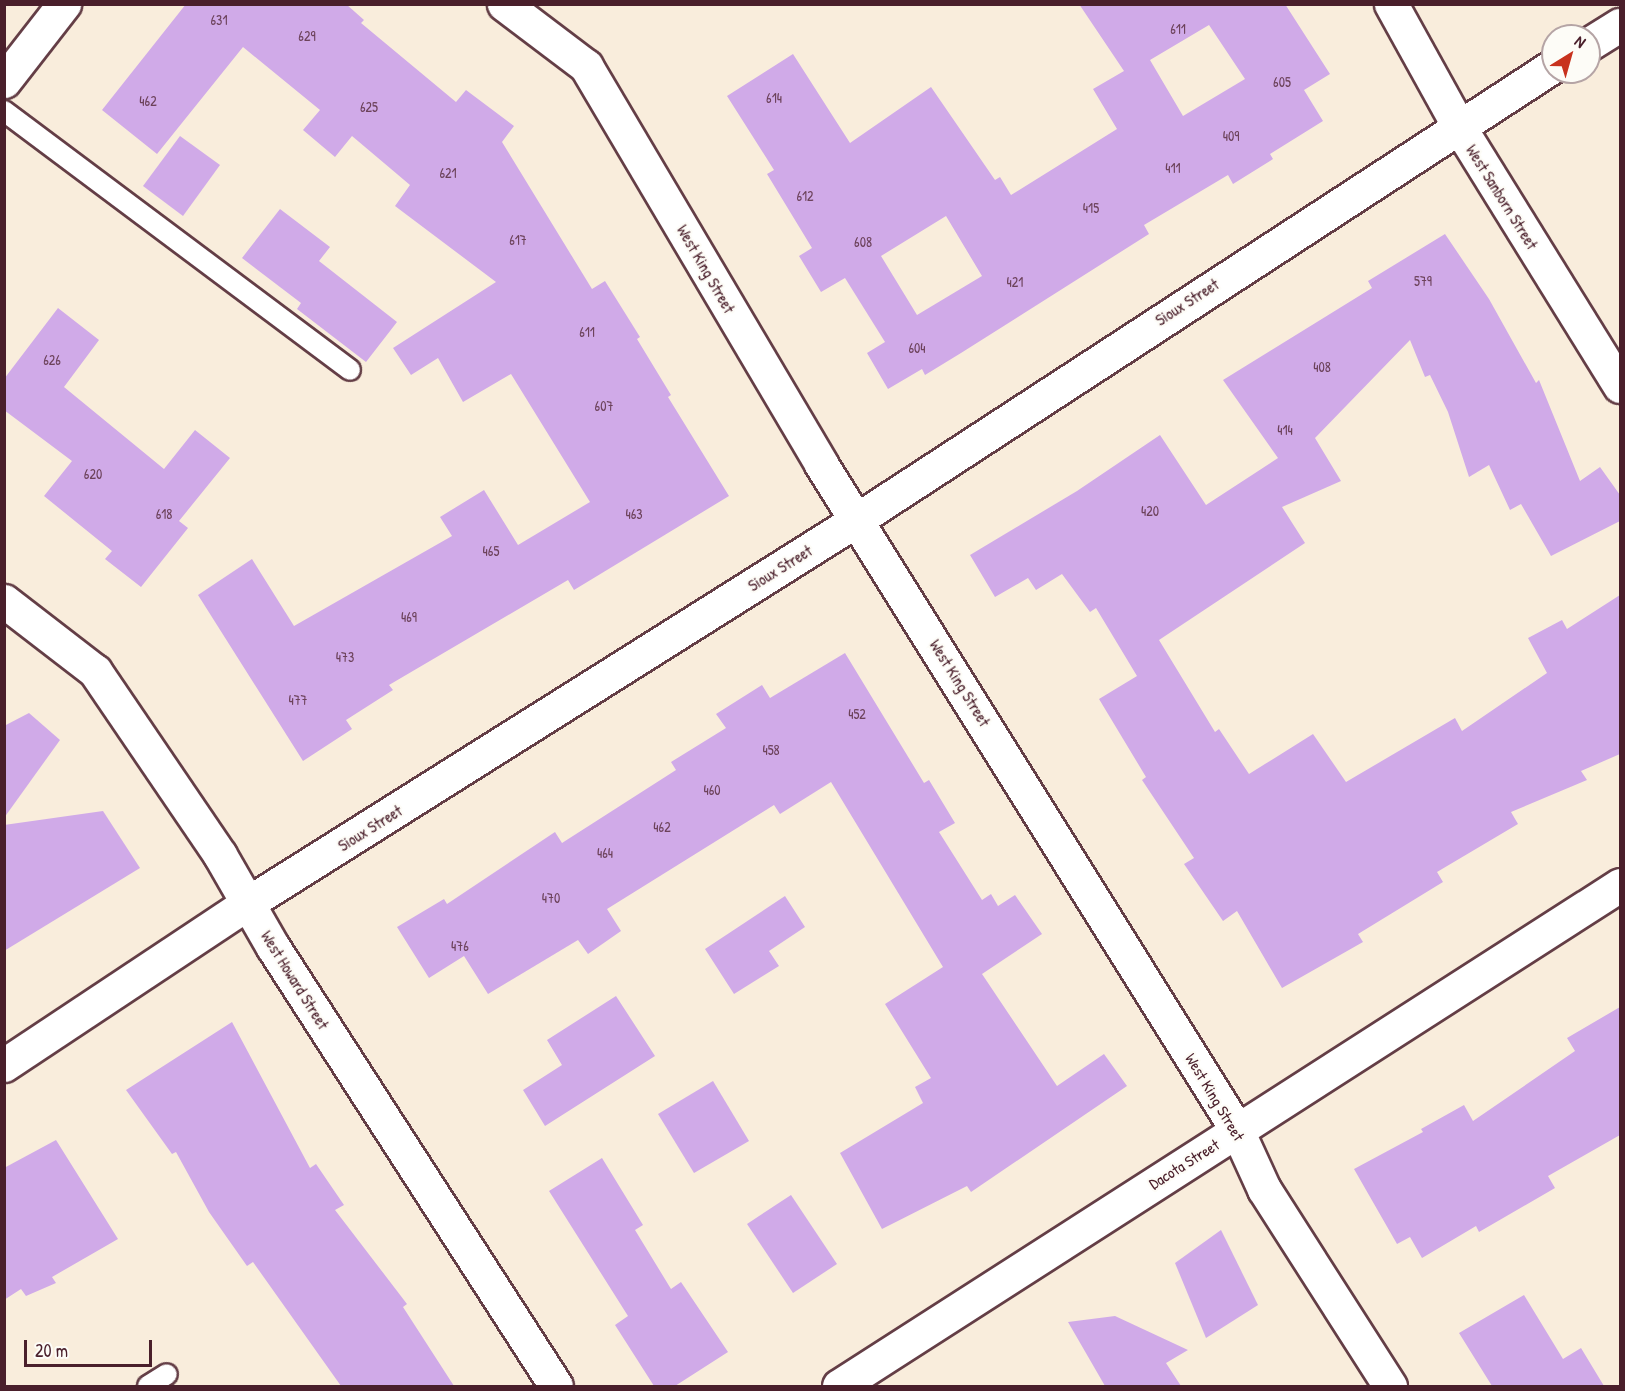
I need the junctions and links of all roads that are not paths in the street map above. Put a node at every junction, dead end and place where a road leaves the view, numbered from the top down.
1 (64, 4) edge
2 (504, 4) edge
3 (1391, 4) edge
4 (1620, 25) edge
5 (1601, 37) edge
6 (1541, 73) edge
7 (4, 81) edge
8 (4, 111) edge
9 (1458, 125) junction
10 (350, 370) dead end
11 (1620, 386) edge
12 (858, 519) junction
13 (4, 601) edge
14 (1620, 885) edge
15 (248, 903) junction
16 (4, 1065) edge
17 (1237, 1130) junction
18 (167, 1374) dead end
19 (148, 1386) edge
20 (556, 1386) edge
21 (839, 1386) edge
22 (1390, 1386) edge

1 - 7 street
2 - 12 street, West King Street
3 - 9 street, West Sanborn Street
4 - 5 street
6 - 9 street, Sioux Street
8 - 10 lane
9 - 11 street, West Sanborn Street
9 - 12 street, Sioux Street
12 - 15 street, Sioux Street
12 - 17 street, West King Street
13 - 15 street, West Howard Street
14 - 17 street, Dacota Street
15 - 16 street, Sioux Street
15 - 20 street, West Howard Street
17 - 21 street, Dacota Street
17 - 22 street, West King Street
18 - 19 lane

